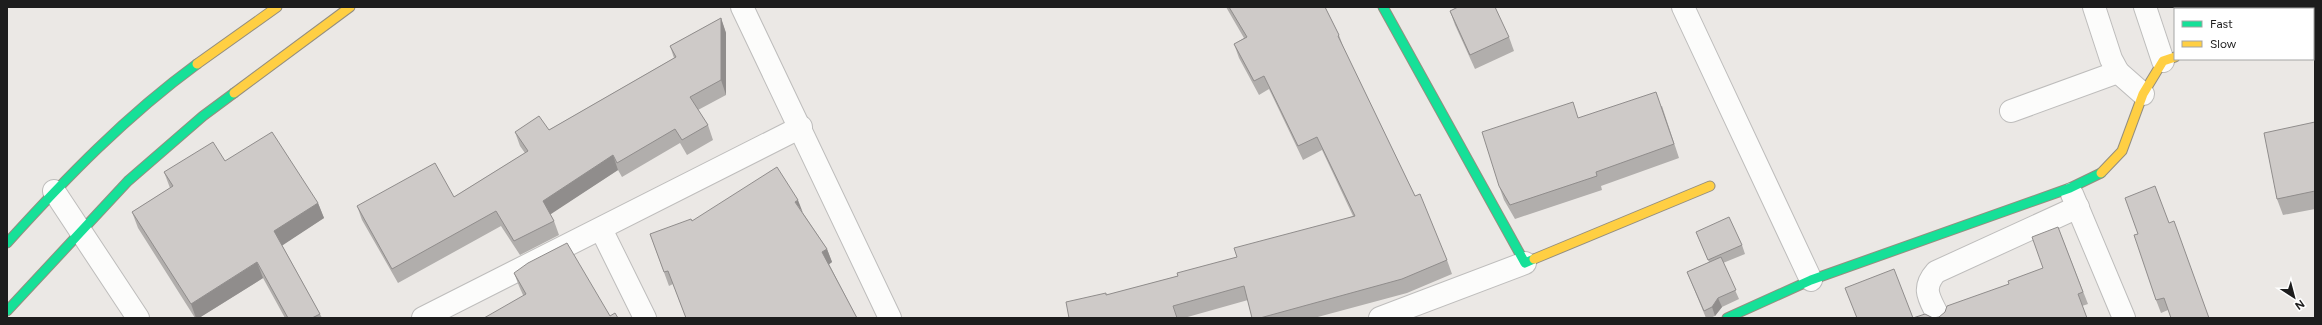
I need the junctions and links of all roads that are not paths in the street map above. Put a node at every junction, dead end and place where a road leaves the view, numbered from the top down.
1 (277, 7) edge
2 (350, 7) edge
3 (742, 7) edge
4 (1383, 7) edge
5 (1683, 7) edge
6 (2094, 7) edge
7 (2145, 7) edge
8 (2169, 59) edge
9 (2118, 72) junction
10 (2143, 94) junction
11 (2011, 111) dead end
12 (801, 127) junction
13 (1710, 186) dead end
14 (54, 191) junction
15 (2074, 198) junction
16 (601, 229) junction
17 (81, 232) junction
18 (7, 243) edge
19 (1525, 263) junction
20 (1811, 280) junction
21 (7, 311) edge
22 (138, 318) edge
23 (423, 318) edge
24 (644, 318) edge
25 (890, 318) edge
26 (1380, 318) edge
27 (1727, 318) edge
28 (1939, 318) edge
29 (2124, 318) edge

1 - 14 street
2 - 17 street
3 - 12 street
4 - 19 street
5 - 20 street
6 - 9 street
7 - 8 street
8 - 10 street
9 - 10 street
9 - 11 street
10 - 15 street
12 - 16 street
12 - 25 street
13 - 19 street
14 - 17 street
14 - 18 street
15 - 20 street
15 - 28 street
15 - 29 street
16 - 23 street
16 - 24 street
17 - 21 street
17 - 22 street
19 - 26 street
20 - 27 street

